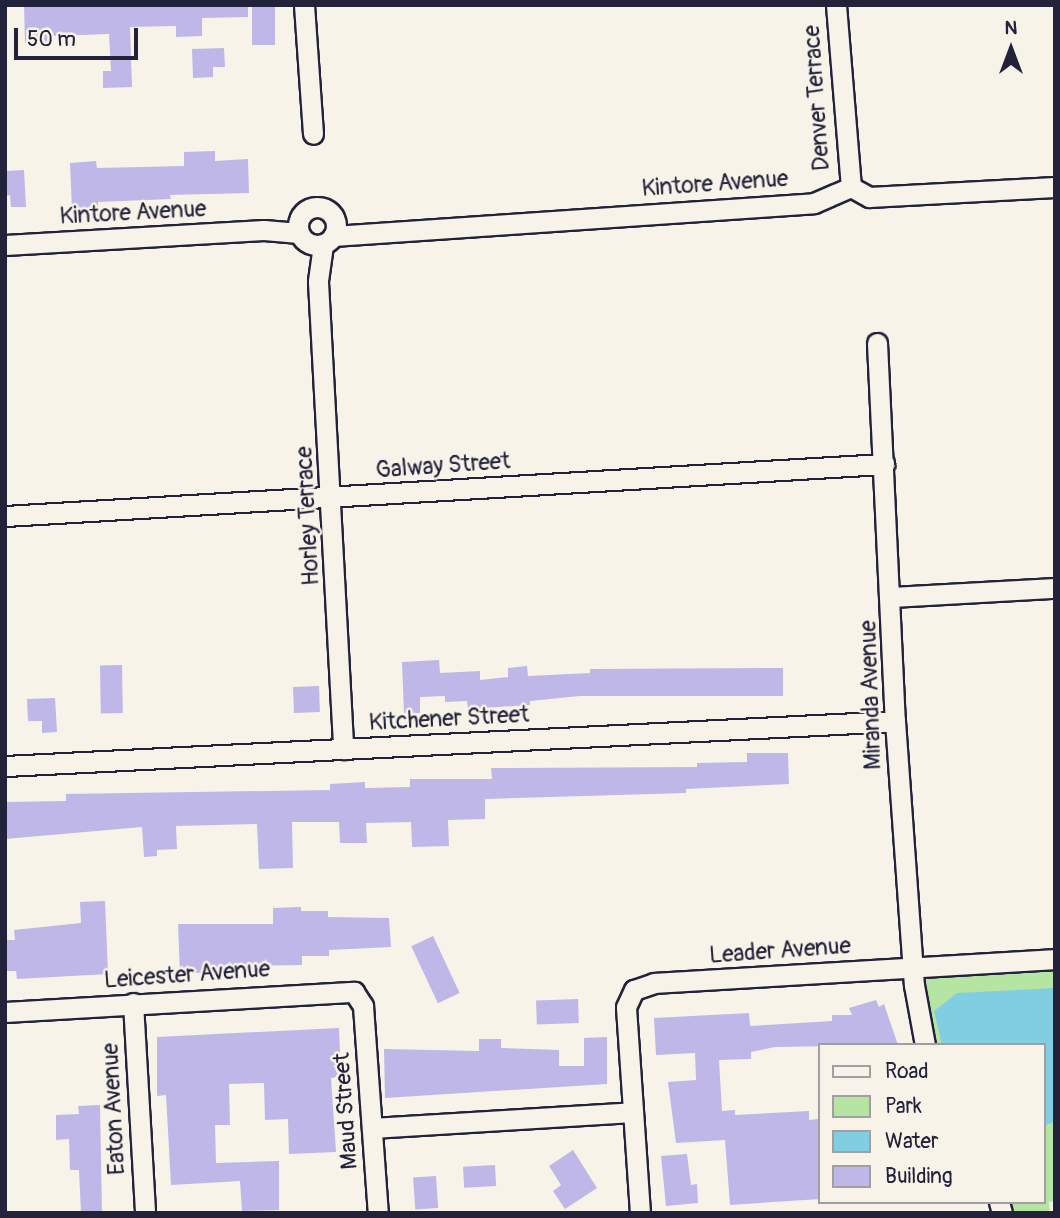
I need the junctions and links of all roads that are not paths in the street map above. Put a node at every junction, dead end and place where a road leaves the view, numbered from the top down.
1 (304, 5) edge
2 (836, 5) edge
3 (313, 134) dead end
4 (851, 187) junction
5 (1055, 187) edge
6 (316, 234) junction
7 (5, 245) edge
8 (877, 343) dead end
9 (884, 464) junction
10 (332, 498) junction
11 (5, 516) edge
12 (1055, 587) edge
13 (892, 597) junction
14 (895, 721) junction
15 (343, 749) junction
16 (5, 766) edge
17 (1055, 959) edge
18 (913, 968) junction
19 (133, 1003) junction
20 (363, 1006) joint
21 (5, 1012) edge
22 (925, 1043) edge
23 (632, 1112) junction
24 (373, 1128) junction
25 (145, 1213) edge
26 (378, 1213) edge
27 (640, 1213) edge

1 - 3 street
2 - 4 street, Denver Terrace
4 - 5 street
4 - 6 street, Kintore Avenue
6 - 7 street, Kintore Avenue
6 - 10 street, Horley Terrace
8 - 9 street, Miranda Avenue
9 - 10 street, Galway Street
9 - 13 street, Miranda Avenue
10 - 11 street, Galway Street
10 - 15 street, Horley Terrace
12 - 13 street
13 - 14 street, Miranda Avenue
14 - 15 street, Kitchener Street
14 - 18 street, Miranda Avenue
15 - 16 street, Kitchener Street
17 - 18 street, Leader Avenue
18 - 22 street, Miranda Avenue
18 - 23 street, Leader Avenue
19 - 20 street, Leicester Avenue
19 - 21 street, Leicester Avenue
19 - 25 street, Eaton Avenue
20 - 24 street, Maud Street
23 - 24 street
23 - 27 street, Leader Avenue
24 - 26 street, Maud Street

